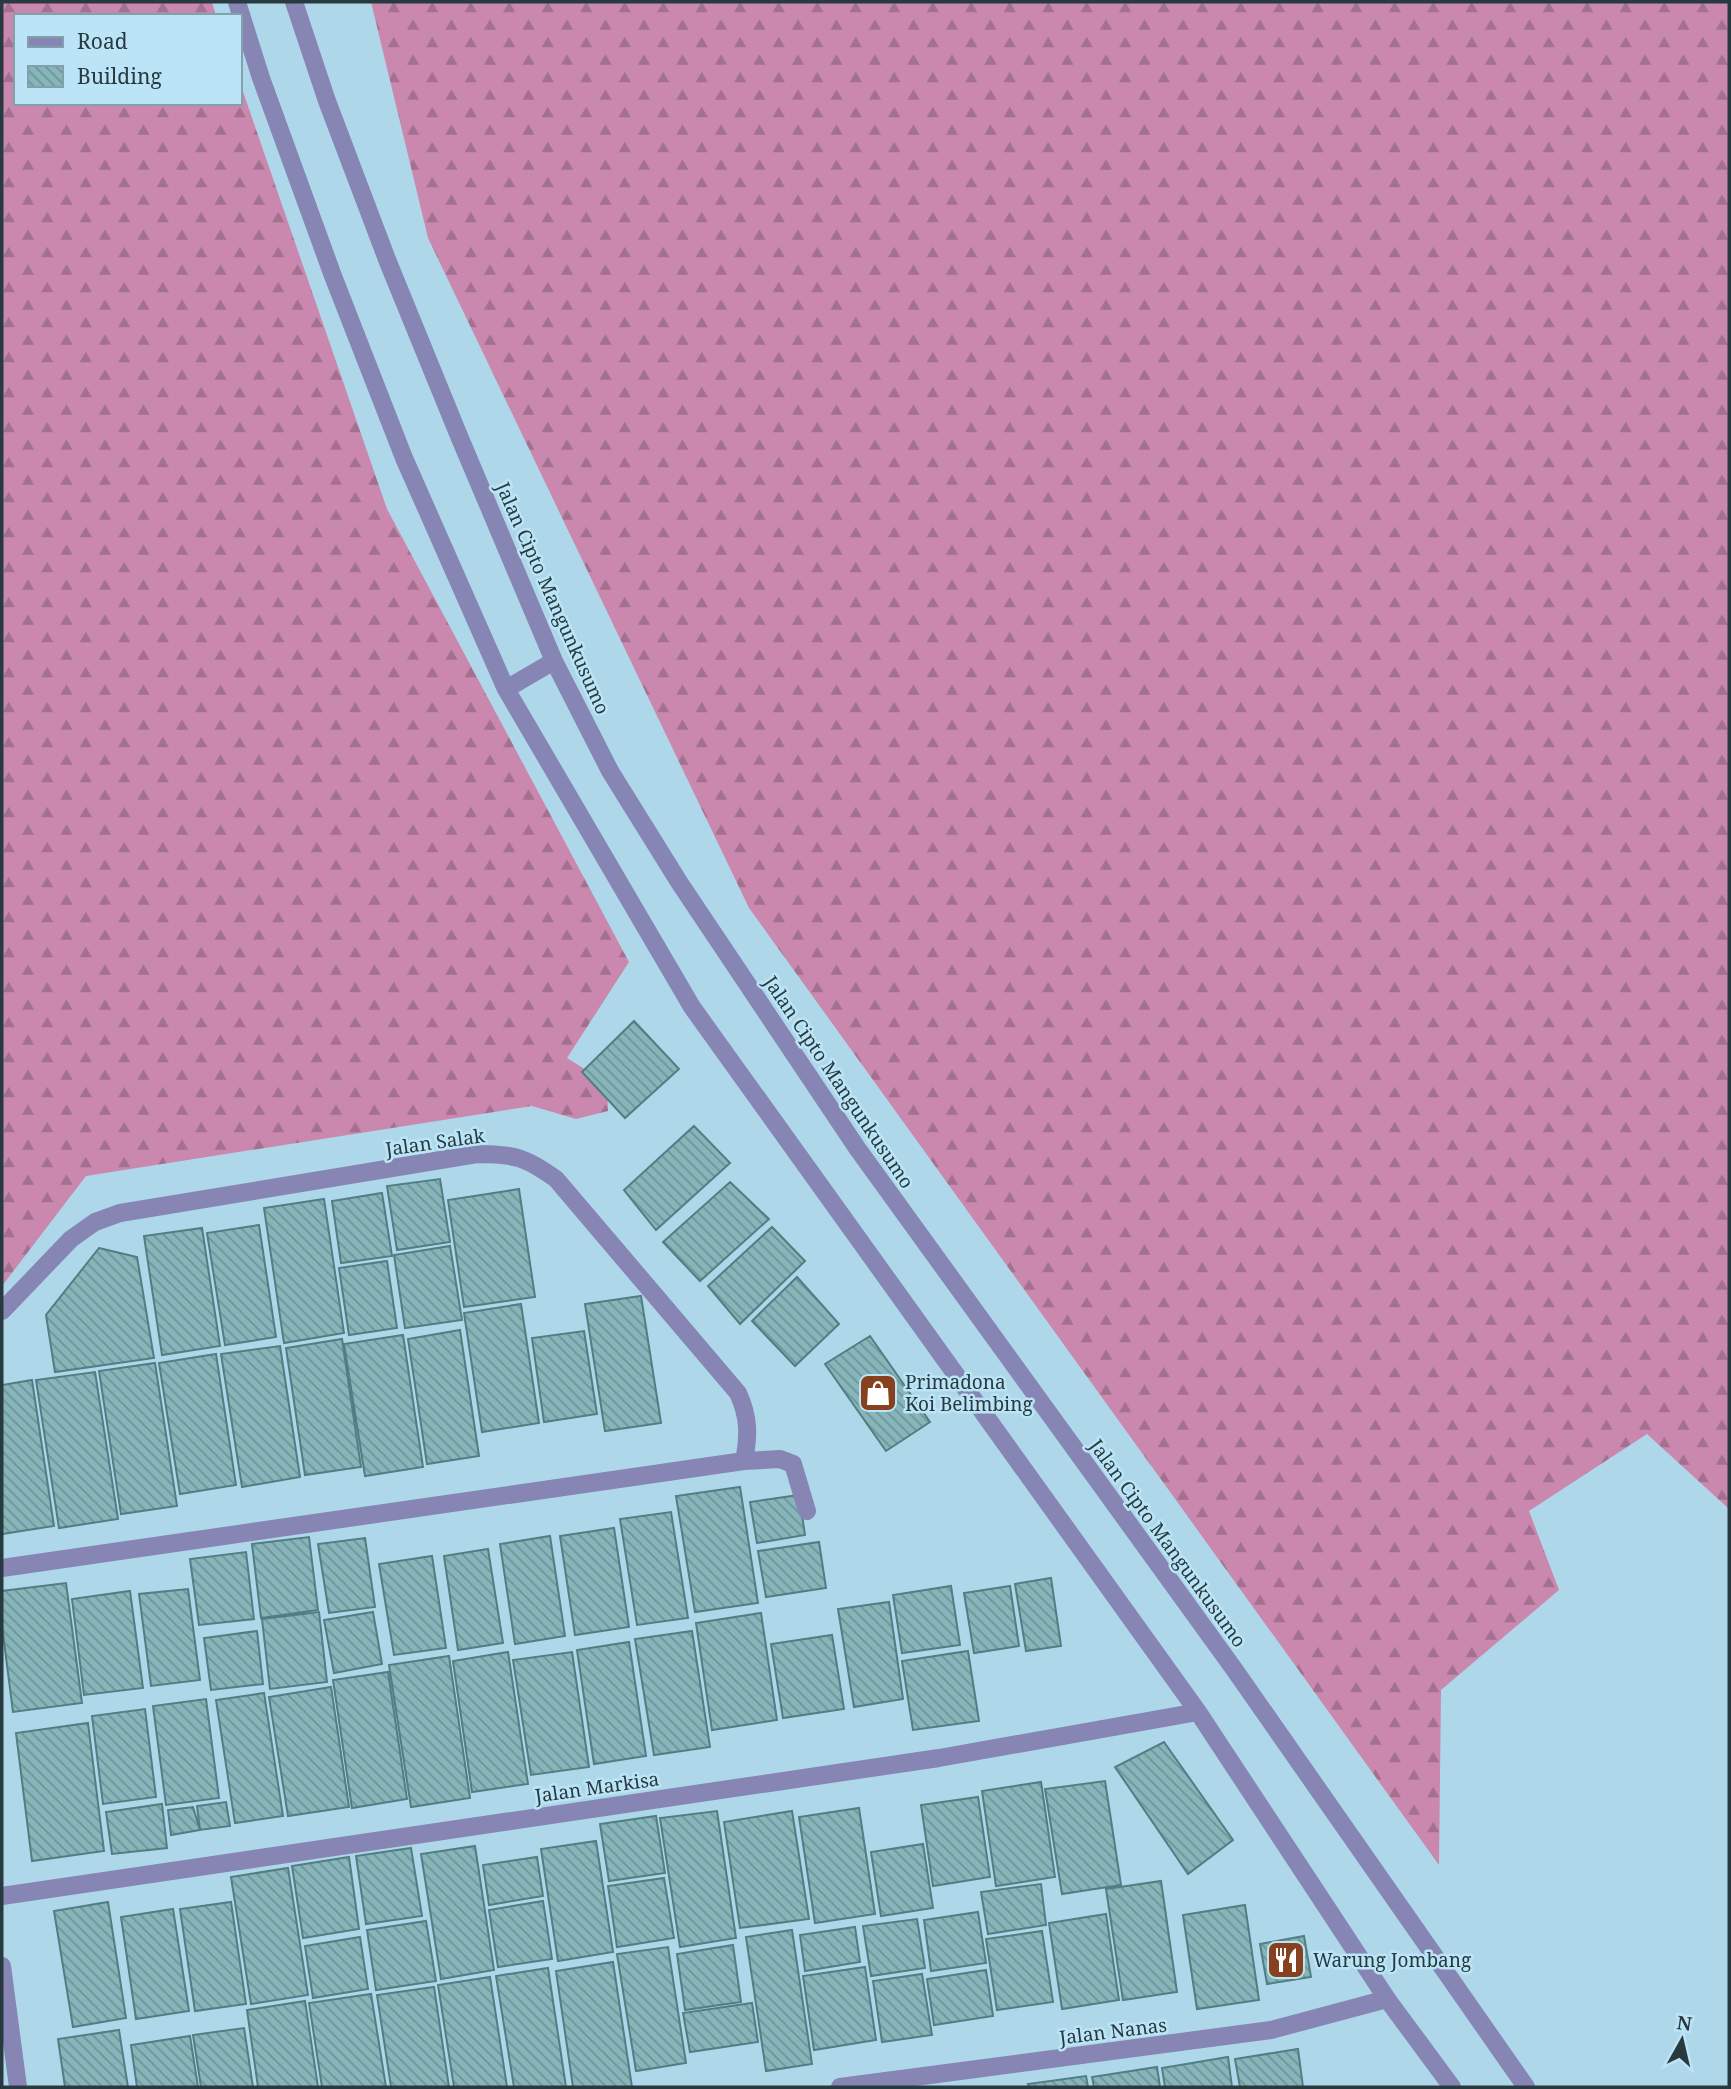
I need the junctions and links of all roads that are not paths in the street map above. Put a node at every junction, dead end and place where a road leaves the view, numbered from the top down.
1 (294, 2) edge
2 (242, 18) edge
3 (554, 661) junction
4 (506, 689) junction
5 (2, 1311) edge
6 (744, 1461) junction
7 (807, 1511) dead end
8 (2, 1568) edge
9 (1198, 1712) junction
10 (2, 1896) edge
11 (2, 1966) edge
12 (1387, 1999) junction
13 (860, 2086) edge
14 (18, 2087) edge
15 (840, 2087) edge
16 (1452, 2087) edge
17 (1526, 2087) edge

1 - 3 street, Jalan Cipto Mangunkusumo
2 - 4 street
3 - 4 street
3 - 17 street, Jalan Cipto Mangunkusumo
4 - 9 street
5 - 6 street, Jalan Salak
6 - 7 street
6 - 8 street
9 - 10 street, Jalan Markisa
9 - 12 street
11 - 14 street
12 - 13 street, Jalan Nanas
12 - 16 street
13 - 15 street, Jalan Nanas

